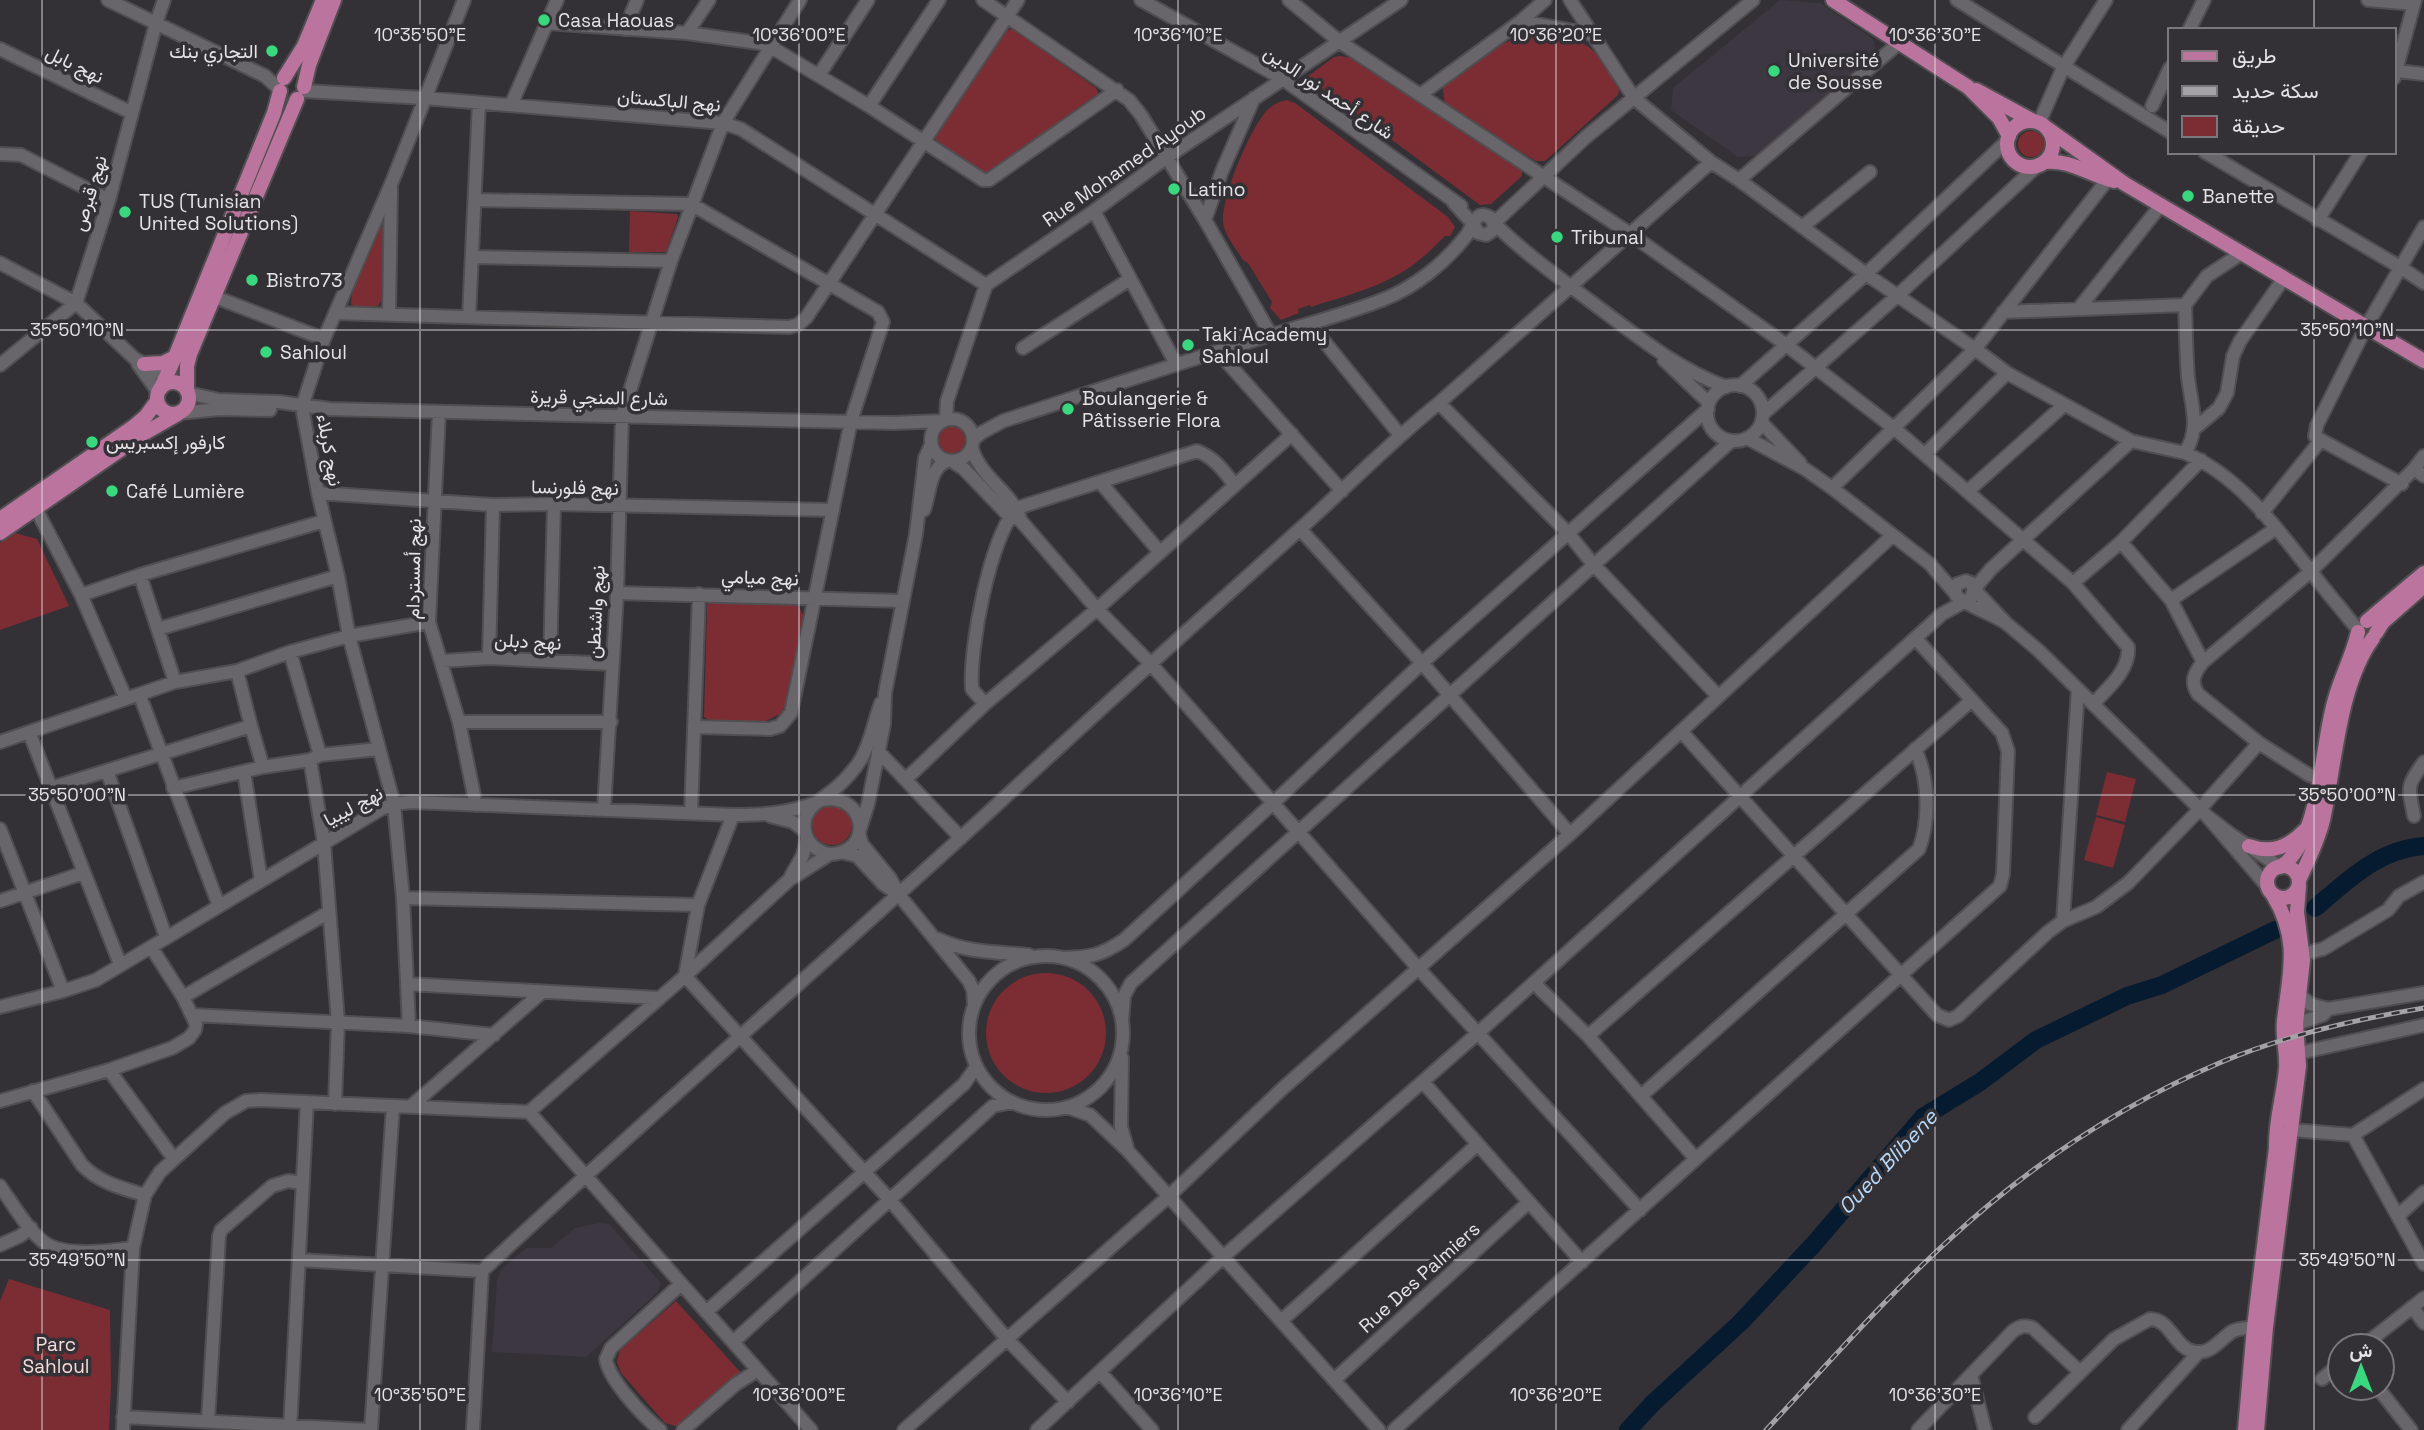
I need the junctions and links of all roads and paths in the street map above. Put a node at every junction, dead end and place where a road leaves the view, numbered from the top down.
1 (108, 0) edge
2 (164, 0) edge
3 (323, 0) edge
4 (334, 0) edge
5 (464, 0) edge
6 (556, 0) edge
7 (637, 0) edge
8 (709, 0) edge
9 (800, 0) edge
10 (868, 0) edge
11 (939, 0) edge
12 (983, 0) edge
13 (1018, 0) edge
14 (1141, 0) edge
15 (1289, 0) edge
16 (1401, 0) edge
17 (1545, 0) edge
18 (1570, 0) edge
19 (1753, 0) edge
20 (1833, 0) edge
21 (1957, 0) edge
22 (2106, 0) edge
23 (2204, 0) edge
24 (2368, 0) edge
25 (2415, 2) edge
26 (1007, 16) junction
27 (1521, 21) junction
28 (156, 23) junction
29 (547, 23) junction
30 (2190, 28) edge
31 (625, 29) junction
32 (687, 33) junction
33 (1590, 34) junction
34 (1340, 41) junction
35 (1899, 43) junction
36 (771, 47) junction
37 (2, 52) edge
38 (2063, 68) junction
39 (2396, 70) edge
40 (2168, 72) edge
41 (2396, 74) edge
42 (2424, 74) edge
43 (819, 75) junction
44 (1283, 79) junction
45 (281, 84) junction
46 (1968, 87) junction
47 (1117, 90) junction
48 (301, 92) junction
49 (1420, 95) junction
50 (424, 98) junction
51 (1254, 98) junction
52 (1634, 98) junction
53 (479, 103) junction
54 (511, 105) junction
55 (869, 106) junction
56 (2152, 106) dead end
57 (132, 113) junction
58 (723, 123) junction
59 (2040, 124) junction
60 (2168, 131) edge
61 (2008, 138) junction
62 (923, 142) junction
63 (0, 153) edge
64 (2208, 154) edge
65 (2360, 154) edge
66 (1167, 157) junction
67 (1711, 162) junction
68 (2041, 164) junction
69 (1870, 172) dead end
70 (1542, 176) junction
71 (1740, 180) junction
72 (2108, 180) junction
73 (391, 182) junction
74 (2125, 184) junction
75 (108, 200) junction
76 (476, 200) junction
77 (1454, 203) junction
78 (691, 204) junction
79 (2161, 205) junction
80 (1094, 211) junction
81 (875, 216) junction
82 (1205, 220) junction
83 (2318, 220) junction
84 (1487, 224) junction
85 (1474, 225) junction
86 (1802, 227) junction
87 (2424, 227) edge
88 (1629, 233) junction
89 (1459, 245) junction
90 (2242, 253) junction
91 (473, 257) junction
92 (671, 261) junction
93 (0, 263) edge
94 (2400, 267) junction
95 (1866, 274) junction
96 (2284, 278) junction
97 (1130, 279) junction
98 (2424, 284) edge
99 (827, 285) junction
100 (986, 285) junction
101 (1571, 286) junction
102 (1897, 296) junction
103 (215, 297) junction
104 (76, 303) junction
105 (2185, 304) junction
106 (2080, 307) junction
107 (2003, 312) junction
108 (335, 313) junction
109 (389, 315) junction
110 (470, 317) junction
111 (651, 322) junction
112 (1310, 324) junction
113 (2366, 327) junction
114 (1271, 335) junction
115 (324, 339) junction
116 (1785, 344) junction
117 (1650, 345) junction
118 (1023, 348) dead end
119 (1975, 349) junction
120 (1218, 352) junction
121 (176, 357) junction
122 (139, 361) junction
123 (2424, 361) edge
124 (1176, 364) junction
125 (0, 365) edge
126 (1816, 368) junction
127 (2007, 373) junction
128 (1740, 386) junction
129 (1726, 387) junction
130 (163, 388) junction
131 (188, 392) junction
132 (1439, 403) junction
133 (2064, 405) junction
134 (1709, 406) junction
135 (302, 407) junction
136 (439, 412) junction
137 (179, 413) junction
138 (622, 416) junction
139 (1762, 419) junction
140 (944, 420) junction
141 (851, 421) junction
142 (1003, 421) junction
143 (894, 423) junction
144 (965, 423) junction
145 (1895, 429) junction
146 (2194, 429) junction
147 (1292, 434) junction
148 (1400, 435) junction
149 (1747, 438) junction
150 (2321, 440) junction
151 (1731, 441) junction
152 (2131, 441) junction
153 (931, 443) junction
154 (973, 444) junction
155 (2185, 453) junction
156 (1925, 454) junction
157 (2424, 456) edge
158 (2201, 460) junction
159 (950, 461) junction
160 (1805, 469) junction
161 (2419, 472) edge
162 (1100, 482) junction
163 (2402, 484) junction
164 (1234, 485) junction
165 (1832, 488) junction
166 (1342, 491) junction
167 (1968, 491) junction
168 (318, 493) junction
169 (434, 501) junction
170 (554, 504) junction
171 (493, 505) junction
172 (618, 507) junction
173 (36, 509) junction
174 (833, 510) junction
175 (2262, 513) junction
176 (1016, 515) junction
177 (0, 519) edge
178 (324, 521) junction
179 (2275, 528) junction
180 (1300, 529) junction
181 (0, 533) edge
182 (1568, 533) junction
183 (916, 534) junction
184 (1892, 536) junction
185 (2025, 540) junction
186 (2121, 542) junction
187 (1159, 551) junction
188 (1594, 564) junction
189 (1930, 564) junction
190 (2310, 572) junction
191 (2424, 573) edge
192 (140, 575) junction
193 (338, 576) junction
194 (2073, 583) junction
195 (1969, 584) junction
196 (2424, 586) edge
197 (617, 593) junction
198 (699, 594) junction
199 (81, 595) junction
200 (1958, 596) junction
201 (813, 597) junction
202 (2171, 600) junction
203 (902, 601) junction
204 (1097, 609) junction
205 (429, 622) junction
206 (2006, 623) junction
207 (2362, 626) junction
208 (158, 629) junction
209 (2375, 635) junction
210 (349, 636) junction
211 (1916, 639) junction
212 (290, 652) junction
213 (489, 658) junction
214 (442, 661) junction
215 (550, 661) junction
216 (2203, 662) junction
217 (1150, 663) junction
218 (1422, 663) junction
219 (612, 664) junction
220 (237, 671) junction
221 (175, 682) junction
222 (2078, 689) junction
223 (885, 693) junction
224 (140, 696) junction
225 (1449, 696) junction
226 (1717, 696) junction
227 (126, 699) junction
228 (1972, 701) junction
229 (985, 704) junction
230 (2093, 704) junction
231 (459, 722) junction
232 (611, 722) junction
233 (251, 726) junction
234 (694, 727) junction
235 (1681, 731) junction
236 (29, 732) junction
237 (0, 742) edge
238 (2259, 743) junction
239 (379, 749) junction
240 (1915, 750) junction
241 (878, 751) junction
242 (162, 752) junction
243 (315, 757) junction
244 (2424, 762) edge
245 (262, 767) junction
246 (107, 771) junction
247 (244, 772) junction
248 (2319, 778) junction
249 (906, 779) junction
250 (51, 788) junction
251 (173, 788) junction
252 (1741, 797) junction
253 (820, 801) junction
254 (394, 804) junction
255 (1272, 804) junction
256 (476, 805) junction
257 (604, 809) junction
258 (691, 813) junction
259 (2204, 813) junction
260 (733, 815) junction
261 (766, 815) junction
262 (2414, 816) dead end
263 (2309, 827) junction
264 (0, 829) edge
265 (1298, 831) junction
266 (859, 832) junction
267 (806, 834) junction
268 (1570, 834) junction
269 (961, 838) junction
270 (324, 843) junction
271 (2249, 846) junction
272 (836, 853) junction
273 (1794, 856) junction
274 (2280, 867) junction
275 (83, 873) junction
276 (261, 880) junction
277 (789, 880) junction
278 (2424, 882) edge
279 (2299, 883) junction
280 (2270, 890) junction
281 (24, 894) junction
282 (899, 895) junction
283 (403, 898) junction
284 (0, 901) edge
285 (219, 905) junction
286 (698, 905) junction
287 (329, 912) junction
288 (1845, 914) junction
289 (2063, 921) junction
290 (166, 937) junction
291 (936, 938) junction
292 (151, 947) junction
293 (2303, 954) junction
294 (1044, 956) junction
295 (1063, 958) junction
296 (120, 964) junction
297 (1418, 968) junction
298 (685, 976) junction
299 (1901, 976) junction
300 (1534, 983) junction
301 (407, 984) junction
302 (63, 991) junction
303 (541, 993) junction
304 (2424, 993) edge
305 (2300, 995) junction
306 (184, 998) junction
307 (658, 998) junction
308 (974, 1004) junction
309 (0, 1007) edge
310 (2328, 1009) junction
311 (192, 1015) junction
312 (1122, 1021) junction
313 (338, 1022) junction
314 (2297, 1024) junction
315 (409, 1026) junction
316 (2424, 1026) edge
317 (1478, 1033) junction
318 (494, 1035) junction
319 (742, 1036) junction
320 (1588, 1036) junction
321 (1122, 1049) junction
322 (2299, 1053) junction
323 (976, 1067) junction
324 (109, 1070) junction
325 (1423, 1082) junction
326 (2424, 1089) edge
327 (33, 1091) junction
328 (1641, 1096) junction
329 (0, 1101) edge
330 (307, 1102) junction
331 (1012, 1102) junction
332 (335, 1104) junction
333 (393, 1106) junction
334 (410, 1107) junction
335 (1067, 1107) junction
336 (528, 1112) junction
337 (2285, 1130) junction
338 (2353, 1135) junction
339 (1478, 1144) junction
340 (1128, 1152) junction
341 (174, 1159) junction
342 (1696, 1159) junction
343 (863, 1172) junction
344 (584, 1175) junction
345 (303, 1183) junction
346 (1, 1189) edge
347 (2424, 1192) edge
348 (145, 1195) junction
349 (1168, 1196) junction
350 (890, 1200) junction
351 (1529, 1202) junction
352 (1640, 1210) junction
353 (2398, 1216) junction
354 (31, 1228) junction
355 (0, 1245) edge
356 (133, 1248) junction
357 (1223, 1257) junction
358 (299, 1260) junction
359 (1582, 1262) junction
360 (2424, 1264) edge
361 (383, 1266) junction
362 (482, 1271) junction
363 (681, 1284) junction
364 (2424, 1298) edge
365 (2412, 1307) junction
366 (706, 1312) junction
367 (1281, 1321) junction
368 (2424, 1322) edge
369 (2254, 1327) junction
370 (2381, 1332) edge
371 (1007, 1339) junction
372 (733, 1342) junction
373 (2199, 1353) junction
374 (758, 1370) junction
375 (1100, 1372) junction
376 (2080, 1372) junction
377 (1970, 1375) junction
378 (2326, 1376) edge
379 (2322, 1379) dead end
380 (1334, 1380) junction
381 (1069, 1402) junction
382 (2389, 1402) edge
383 (2035, 1418) dead end
384 (123, 1423) edge
385 (214, 1424) edge
386 (290, 1428) edge
387 (369, 1430) edge
388 (473, 1430) edge
389 (660, 1430) edge
390 (683, 1430) edge
391 (811, 1430) edge
392 (904, 1430) edge
393 (1037, 1430) edge
394 (1152, 1430) edge
395 (1379, 1430) edge
396 (1394, 1430) edge
397 (1917, 1430) edge
398 (1985, 1430) edge
399 (2127, 1430) edge
400 (2246, 1430) edge
401 (2256, 1430) edge
402 (2411, 1430) edge

1 - 28 street
2 - 28 street, نهج قبرص
3 - 45 main road
4 - 48 main road
5 - 50 street, نهج كربلاء
6 - 29 street
7 - 31 street
8 - 32 street
9 - 36 street, نهج واشنطن
10 - 43 street
11 - 55 street
12 - 26 street
13 - 26 street
14 - 44 street, شارع أحمد نور الدين
15 - 34 street
16 - 34 street, Rue Mohamed Ayoub
17 - 27 street
18 - 33 street
19 - 52 street
20 - 35 main road
21 - 38 street
22 - 38 street
23 - 30 street
24 - 25 street
25 - 39 street
26 - 47 street
26 - 62 street
27 - 33 street
27 - 49 street
28 - 45 street
28 - 57 street, نهج قبرص
29 - 31 street
29 - 54 street
31 - 32 street
32 - 36 street
33 - 52 street
34 - 44 street, Rue Mohamed Ayoub
34 - 49 street
35 - 46 main road
35 - 71 street
36 - 43 street
36 - 58 street, نهج واشنطن
37 - 57 street, نهج بابل
38 - 59 street
38 - 60 street
40 - 56 street
41 - 42 street
43 - 55 street
44 - 51 street, Rue Mohamed Ayoub
44 - 77 street, شارع أحمد نور الدين
45 - 48 main road
45 - 48 main road
45 - 121 main road
46 - 59 main road
46 - 61 main road
47 - 62 street
47 - 66 street
48 - 50 street, نهج الباكستان
48 - 103 main road
49 - 70 street
50 - 53 street, نهج الباكستان
50 - 73 street, نهج كربلاء
51 - 66 street, Rue Mohamed Ayoub
51 - 82 street
52 - 67 street
52 - 70 street
53 - 54 street, نهج الباكستان
53 - 76 street
54 - 58 street, نهج الباكستان
55 - 62 street
57 - 75 street, نهج قبرص
58 - 78 street, نهج واشنطن
58 - 81 street, نهج الباكستان
59 - 61 main road
59 - 68 main road
59 - 74 main road
61 - 68 main road
61 - 95 street
62 - 81 street
63 - 75 street
64 - 83 street
65 - 83 street
66 - 80 street, Rue Mohamed Ayoub
66 - 82 street
67 - 71 street
67 - 88 street
68 - 72 main road
68 - 102 street
69 - 86 street
70 - 84 street
70 - 88 street
71 - 86 street
72 - 74 main road
72 - 107 street
73 - 108 street, نهج كربلاء
73 - 109 street
74 - 79 main road
75 - 104 street, نهج قبرص
76 - 78 street
76 - 91 street
77 - 84 street, شارع أحمد نور الدين
77 - 85 street, شارع أحمد نور الدين
78 - 92 street, نهج واشنطن
78 - 99 street
79 - 90 main road
79 - 106 street
80 - 97 street
80 - 100 street, Rue Mohamed Ayoub
81 - 99 street
81 - 100 street, نهج الباكستان
82 - 114 street
83 - 94 street
84 - 85 street, شارع أحمد نور الدين
84 - 89 street
84 - 101 street, شارع أحمد نور الدين
85 - 89 street
86 - 95 street
87 - 94 street
88 - 101 street
88 - 116 street
89 - 112 street
90 - 96 main road
90 - 105 street
91 - 92 street
91 - 110 street
92 - 111 street, نهج واشنطن
93 - 104 street
94 - 98 street
94 - 113 street
95 - 102 street
95 - 116 street
96 - 113 main road
96 - 146 street
97 - 118 street
97 - 124 street
99 - 111 street
99 - 141 street
100 - 140 street
101 - 117 street, شارع أحمد نور الدين
101 - 132 street
102 - 119 street
102 - 126 street
103 - 115 street
103 - 131 main road
104 - 122 street
104 - 125 street
105 - 106 street
105 - 146 street
106 - 107 street
107 - 119 street
108 - 109 street
108 - 115 street, نهج كربلاء
109 - 110 street
110 - 111 street
111 - 138 street, نهج واشنطن
112 - 114 street
112 - 148 street
113 - 123 main road
113 - 150 street
114 - 120 street
115 - 135 street, نهج كربلاء
116 - 126 street
116 - 128 street
117 - 129 street
117 - 134 street
119 - 127 street
119 - 145 street
120 - 124 street
120 - 147 street
121 - 122 main road
121 - 130 main road
122 - 130 street
124 - 142 street
126 - 139 street
126 - 145 street
127 - 133 street
127 - 156 street
128 - 129 street
128 - 139 street
129 - 134 street
130 - 131 main road
130 - 137 main road
130 - 177 main road
131 - 135 street, شارع المنجي قريرة
131 - 137 main road
132 - 148 street
132 - 182 street
133 - 152 street
133 - 167 street
134 - 151 street
134 - 182 street
135 - 136 street, شارع المنجي قريرة
135 - 137 street, شارع المنجي قريرة
135 - 168 street, نهج كربلاء
136 - 138 street, شارع المنجي قريرة
136 - 169 street, نهج أمستردام
137 - 173 main road
138 - 141 street, شارع المنجي قريرة
138 - 172 street, نهج واشنطن
139 - 149 street
139 - 160 street
140 - 143 street, شارع المنجي قريرة
140 - 144 street
140 - 153 street
141 - 143 street, شارع المنجي قريرة
141 - 174 street
142 - 144 street
142 - 154 street
143 - 153 street, شارع المنجي قريرة
144 - 154 street
145 - 156 street
145 - 165 street
146 - 155 street
147 - 164 street
147 - 166 street
148 - 166 street
149 - 151 street
149 - 160 street
150 - 163 street
150 - 175 street
151 - 188 street
152 - 155 street
152 - 185 street
153 - 159 street
153 - 183 street
154 - 159 street
154 - 176 street
155 - 158 street
156 - 167 street
157 - 161 street
158 - 175 street
158 - 186 street
159 - 176 street
159 - 183 street
160 - 165 street
161 - 163 street
162 - 164 street
162 - 176 street
162 - 187 street
163 - 190 street
164 - 187 street
165 - 184 street
166 - 180 street
167 - 185 street
168 - 169 street, نهج فلورنسا
168 - 178 street, نهج كربلاء
169 - 171 street, نهج فلورنسا
169 - 205 street, نهج أمستردام
170 - 171 street, نهج فلورنسا
170 - 172 street, نهج فلورنسا
170 - 215 street
171 - 213 street
172 - 174 street, نهج فلورنسا
172 - 197 street, نهج واشنطن
173 - 181 main road
173 - 199 street
174 - 201 street
175 - 179 street
176 - 204 street
176 - 229 street
178 - 192 street
178 - 193 street, نهج كربلاء
179 - 190 street
179 - 202 street
180 - 217 street
180 - 218 street
182 - 188 street
182 - 218 street
183 - 203 street
184 - 189 street
184 - 226 street
185 - 194 street
185 - 195 street
186 - 194 street
186 - 202 street
187 - 204 street
188 - 225 street
188 - 226 street
189 - 195 street
189 - 200 street
190 - 207 street
190 - 216 street
191 - 207 main road
192 - 199 street
192 - 208 street
193 - 208 street
193 - 210 street, نهج كربلاء
194 - 230 street
195 - 200 street
195 - 206 street
196 - 209 main road
197 - 198 street, نهج ميامي
197 - 219 street, نهج واشنطن
198 - 201 street, نهج ميامي
198 - 234 street
199 - 227 street
200 - 206 street
200 - 211 street
201 - 203 street, نهج ميامي
201 - 234 street
202 - 216 street
203 - 223 street
204 - 217 street
204 - 229 street
205 - 210 street
205 - 214 street, نهج أمستردام
206 - 222 street
207 - 209 main road
207 - 248 main road
208 - 221 street
209 - 279 main road
210 - 212 street
210 - 239 street, نهج كربلاء
211 - 228 street
211 - 252 street
212 - 220 street
212 - 243 street
213 - 214 street, نهج دبلن
213 - 215 street, نهج دبلن
214 - 231 street, نهج أمستردام
215 - 219 street, نهج دبلن
216 - 238 street
217 - 255 street
217 - 269 street
218 - 225 street
218 - 255 street
219 - 232 street, نهج واشنطن
220 - 221 street
220 - 233 street
221 - 224 street
222 - 230 street
222 - 289 street
223 - 241 street
223 - 253 street
224 - 227 street
224 - 242 street
225 - 265 street
225 - 268 street
226 - 235 street
227 - 236 street
228 - 240 street
228 - 299 street
229 - 249 street
230 - 259 street
231 - 232 street
231 - 256 street, نهج أمستردام
232 - 257 street, نهج واشنطن
233 - 242 street
233 - 245 street
234 - 258 street
235 - 252 street
235 - 268 street
236 - 237 street
236 - 250 street
238 - 248 street
238 - 259 street
239 - 243 street
239 - 254 street, نهج كربلاء
240 - 273 street
240 - 288 street
241 - 249 street
241 - 266 street
242 - 246 street
242 - 251 street
243 - 245 street
243 - 270 street
244 - 262 street
245 - 247 street
246 - 250 street
246 - 290 street
247 - 251 street
247 - 276 street
248 - 263 main road
249 - 269 street
250 - 275 street
251 - 285 street
252 - 273 street
252 - 300 street
253 - 261 street, نهج ليبيا
253 - 266 street
253 - 267 street
254 - 256 street, نهج ليبيا
254 - 270 street, نهج ليبيا
254 - 283 street, نهج كربلاء
255 - 265 street
255 - 295 street
256 - 257 street, نهج ليبيا
257 - 258 street, نهج ليبيا
258 - 260 street, نهج ليبيا
259 - 271 street
259 - 280 street
259 - 289 street
260 - 261 street, نهج ليبيا
260 - 286 street
261 - 267 street, نهج ليبيا
263 - 271 main road
263 - 274 main road
264 - 281 street
265 - 297 street
265 - 312 street
266 - 272 street
266 - 282 street
267 - 272 street
267 - 277 street
268 - 297 street
269 - 282 street
270 - 276 street, نهج ليبيا
270 - 287 street
271 - 274 street
272 - 277 street
272 - 282 street
273 - 288 street
273 - 320 street
274 - 279 main road
274 - 280 main road
275 - 281 street
275 - 296 street
276 - 285 street, نهج ليبيا
277 - 298 street
278 - 293 street
279 - 280 main road
279 - 293 main road
280 - 337 main road
281 - 284 street
281 - 302 street
282 - 291 street
282 - 319 street
283 - 286 street
283 - 301 street, نهج كربلاء
285 - 290 street, نهج ليبيا
286 - 298 street
287 - 306 street
287 - 313 street
288 - 299 street
288 - 328 street
289 - 299 street
290 - 292 street, نهج ليبيا
291 - 294 street
291 - 308 street
292 - 296 street, نهج ليبيا
292 - 306 street
293 - 305 main road
294 - 295 street
294 - 308 street
295 - 312 street
296 - 302 street, نهج ليبيا
297 - 317 street
297 - 349 street
298 - 307 street
298 - 319 street
299 - 342 street
300 - 317 street
300 - 320 street
301 - 303 street
301 - 315 street, نهج كربلاء
302 - 309 street, نهج ليبيا
303 - 307 street
303 - 318 street
304 - 310 street
305 - 310 street
305 - 314 main road
306 - 311 street
307 - 336 street
308 - 323 street
310 - 314 street
311 - 313 street
311 - 324 street
312 - 321 street
313 - 315 street
313 - 332 street
314 - 322 main road
315 - 318 street
316 - 322 street
317 - 325 street
317 - 352 street
318 - 334 street
319 - 343 street
319 - 344 street
320 - 328 street
321 - 335 street
321 - 340 street
322 - 337 main road
323 - 331 street
323 - 343 street
324 - 327 street
324 - 341 street
325 - 339 street
325 - 357 street
326 - 338 street
327 - 329 street
327 - 348 street
328 - 342 street
330 - 332 street
330 - 341 street
330 - 345 street
331 - 335 street
331 - 350 street
332 - 333 street
333 - 334 street
333 - 361 street
334 - 336 street
335 - 340 street
336 - 344 street
337 - 338 street
337 - 369 main road
337 - 401 main road
338 - 353 street
339 - 351 street
339 - 367 street
340 - 349 street
341 - 348 street
342 - 352 street
343 - 350 street
343 - 366 street
344 - 362 street
344 - 363 street
345 - 358 street
345 - 385 street
346 - 354 street
347 - 353 street
348 - 356 street
349 - 357 street
349 - 371 street
350 - 371 street
350 - 372 street
351 - 359 street
351 - 380 street, Rue Des Palmiers
352 - 359 street
353 - 360 street
354 - 355 street
354 - 356 street
356 - 384 street
357 - 367 street
357 - 375 street
358 - 361 street
358 - 386 street
359 - 396 street
361 - 362 street
361 - 387 street
362 - 388 street
363 - 366 street
363 - 389 street
364 - 365 street
365 - 368 street
365 - 370 street
366 - 372 street
367 - 380 street
369 - 373 street
369 - 400 main road
371 - 381 street
371 - 392 street
372 - 374 street
373 - 376 street
373 - 399 street
374 - 390 street
374 - 391 street
375 - 381 street
375 - 394 street
376 - 377 street
376 - 383 street
377 - 397 street
377 - 398 street
378 - 379 street
380 - 395 street
381 - 393 street
382 - 402 street
384 - 385 street
385 - 386 street
386 - 387 street
400 - 401 main road

